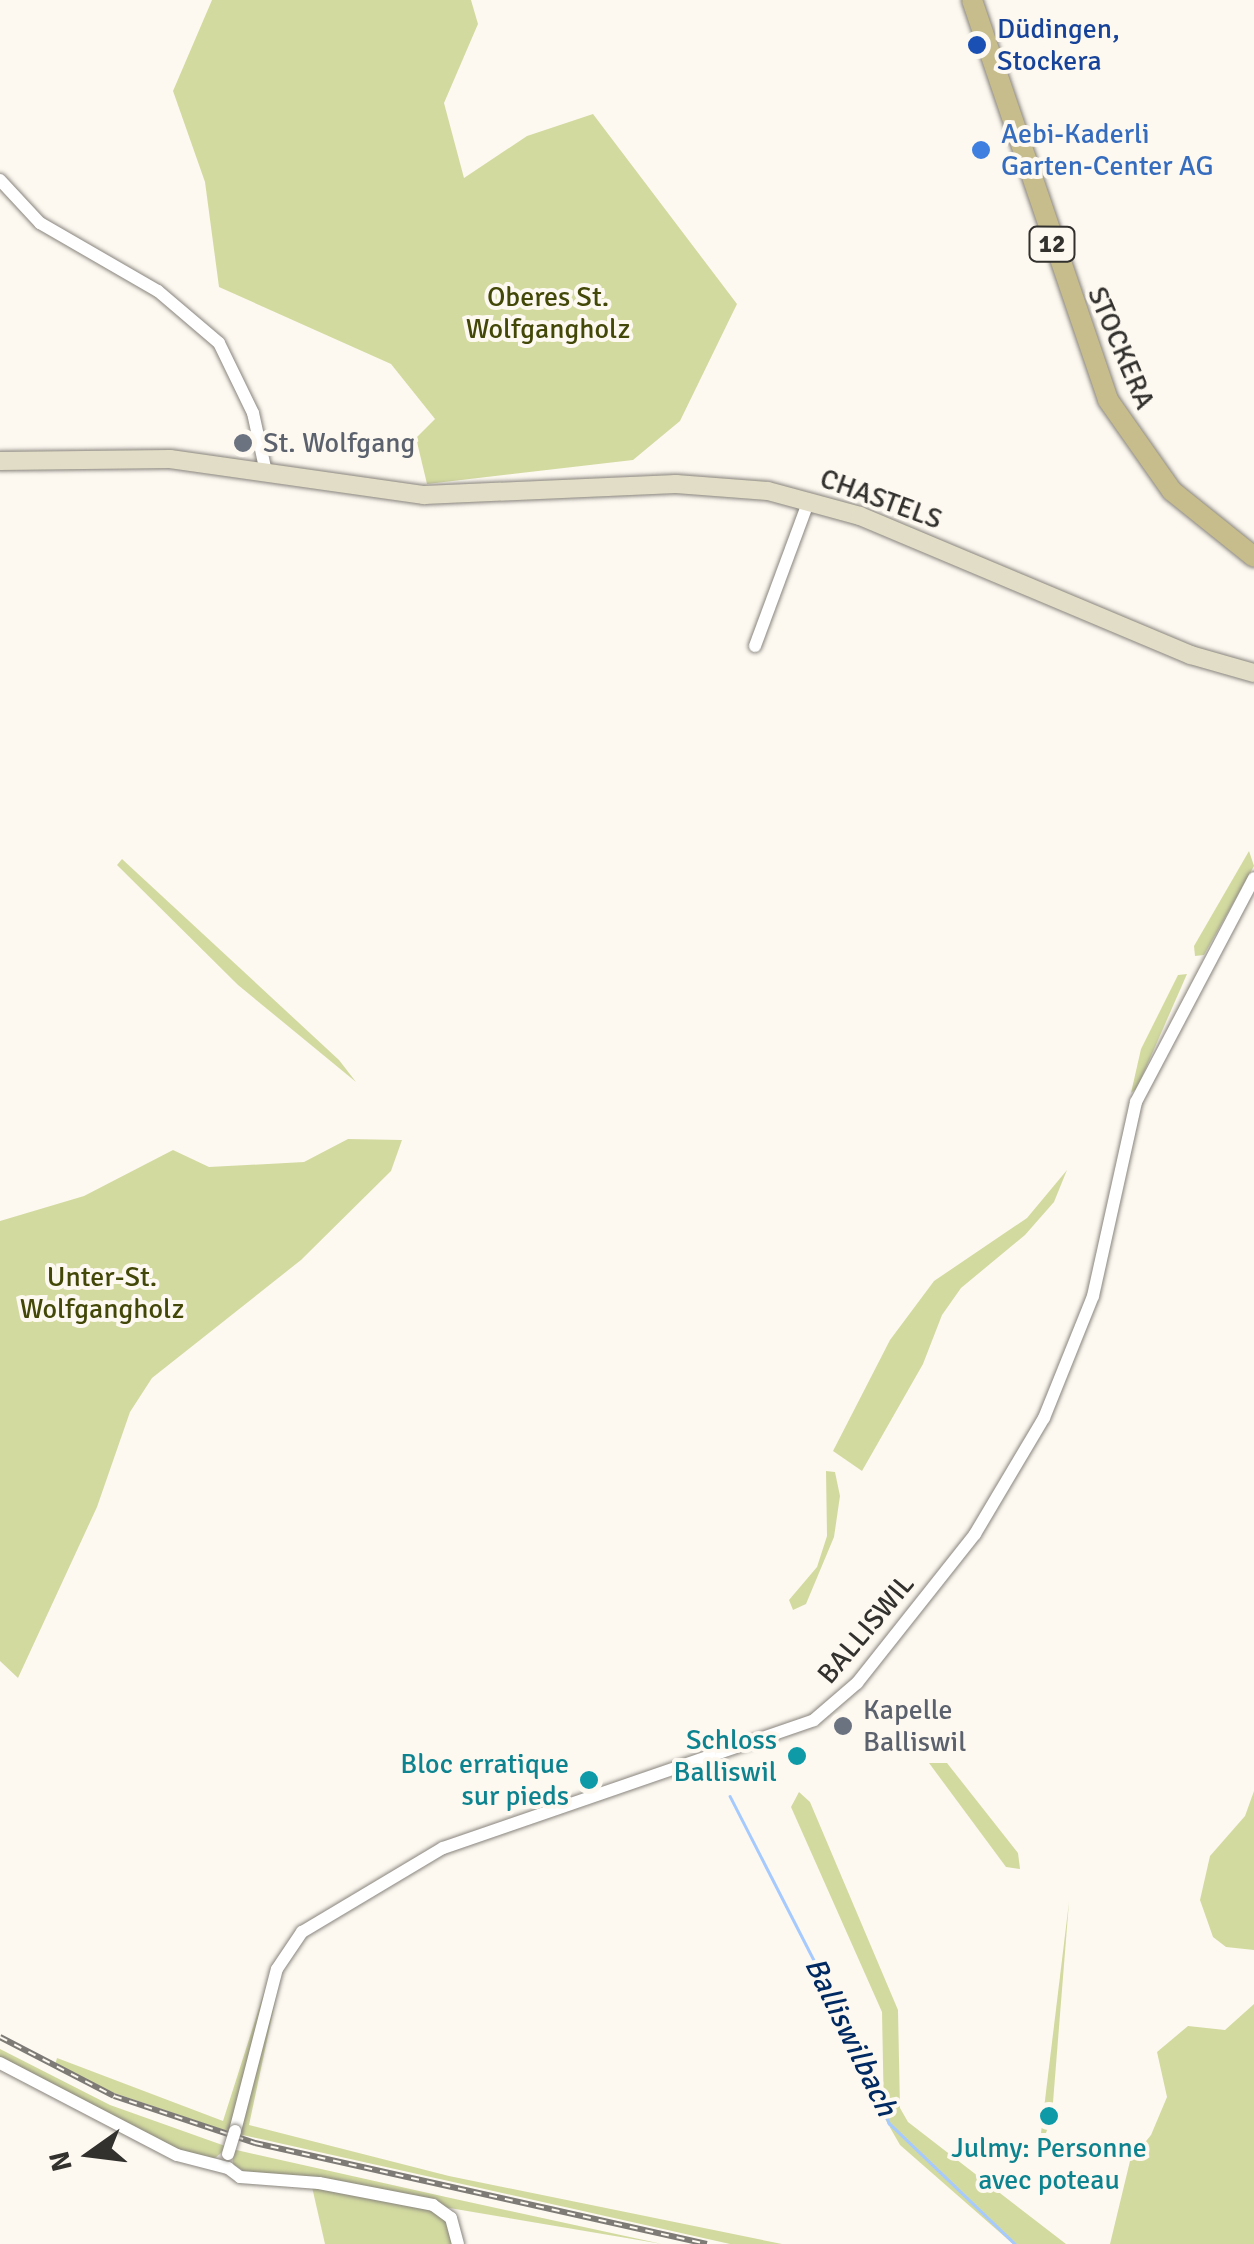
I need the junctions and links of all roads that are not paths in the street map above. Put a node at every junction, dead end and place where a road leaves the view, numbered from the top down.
1 (972, 0) edge
2 (0, 180) edge
3 (214, 325) dead end
4 (220, 343) junction
5 (0, 461) edge
6 (266, 472) junction
7 (809, 500) junction
8 (1254, 556) edge
9 (756, 646) dead end
10 (1254, 673) edge
11 (1254, 878) edge
12 (0, 2063) edge
13 (228, 2161) junction
14 (458, 2244) edge

1 - 8 main road, STOCKERA / 12
2 - 4 street
3 - 4 street
4 - 6 street
5 - 6 main road
6 - 7 main road, CHASTELS
7 - 9 street
7 - 10 main road, CHASTELS
11 - 13 street, BALLISWIL, bridge
12 - 13 street
13 - 14 street

